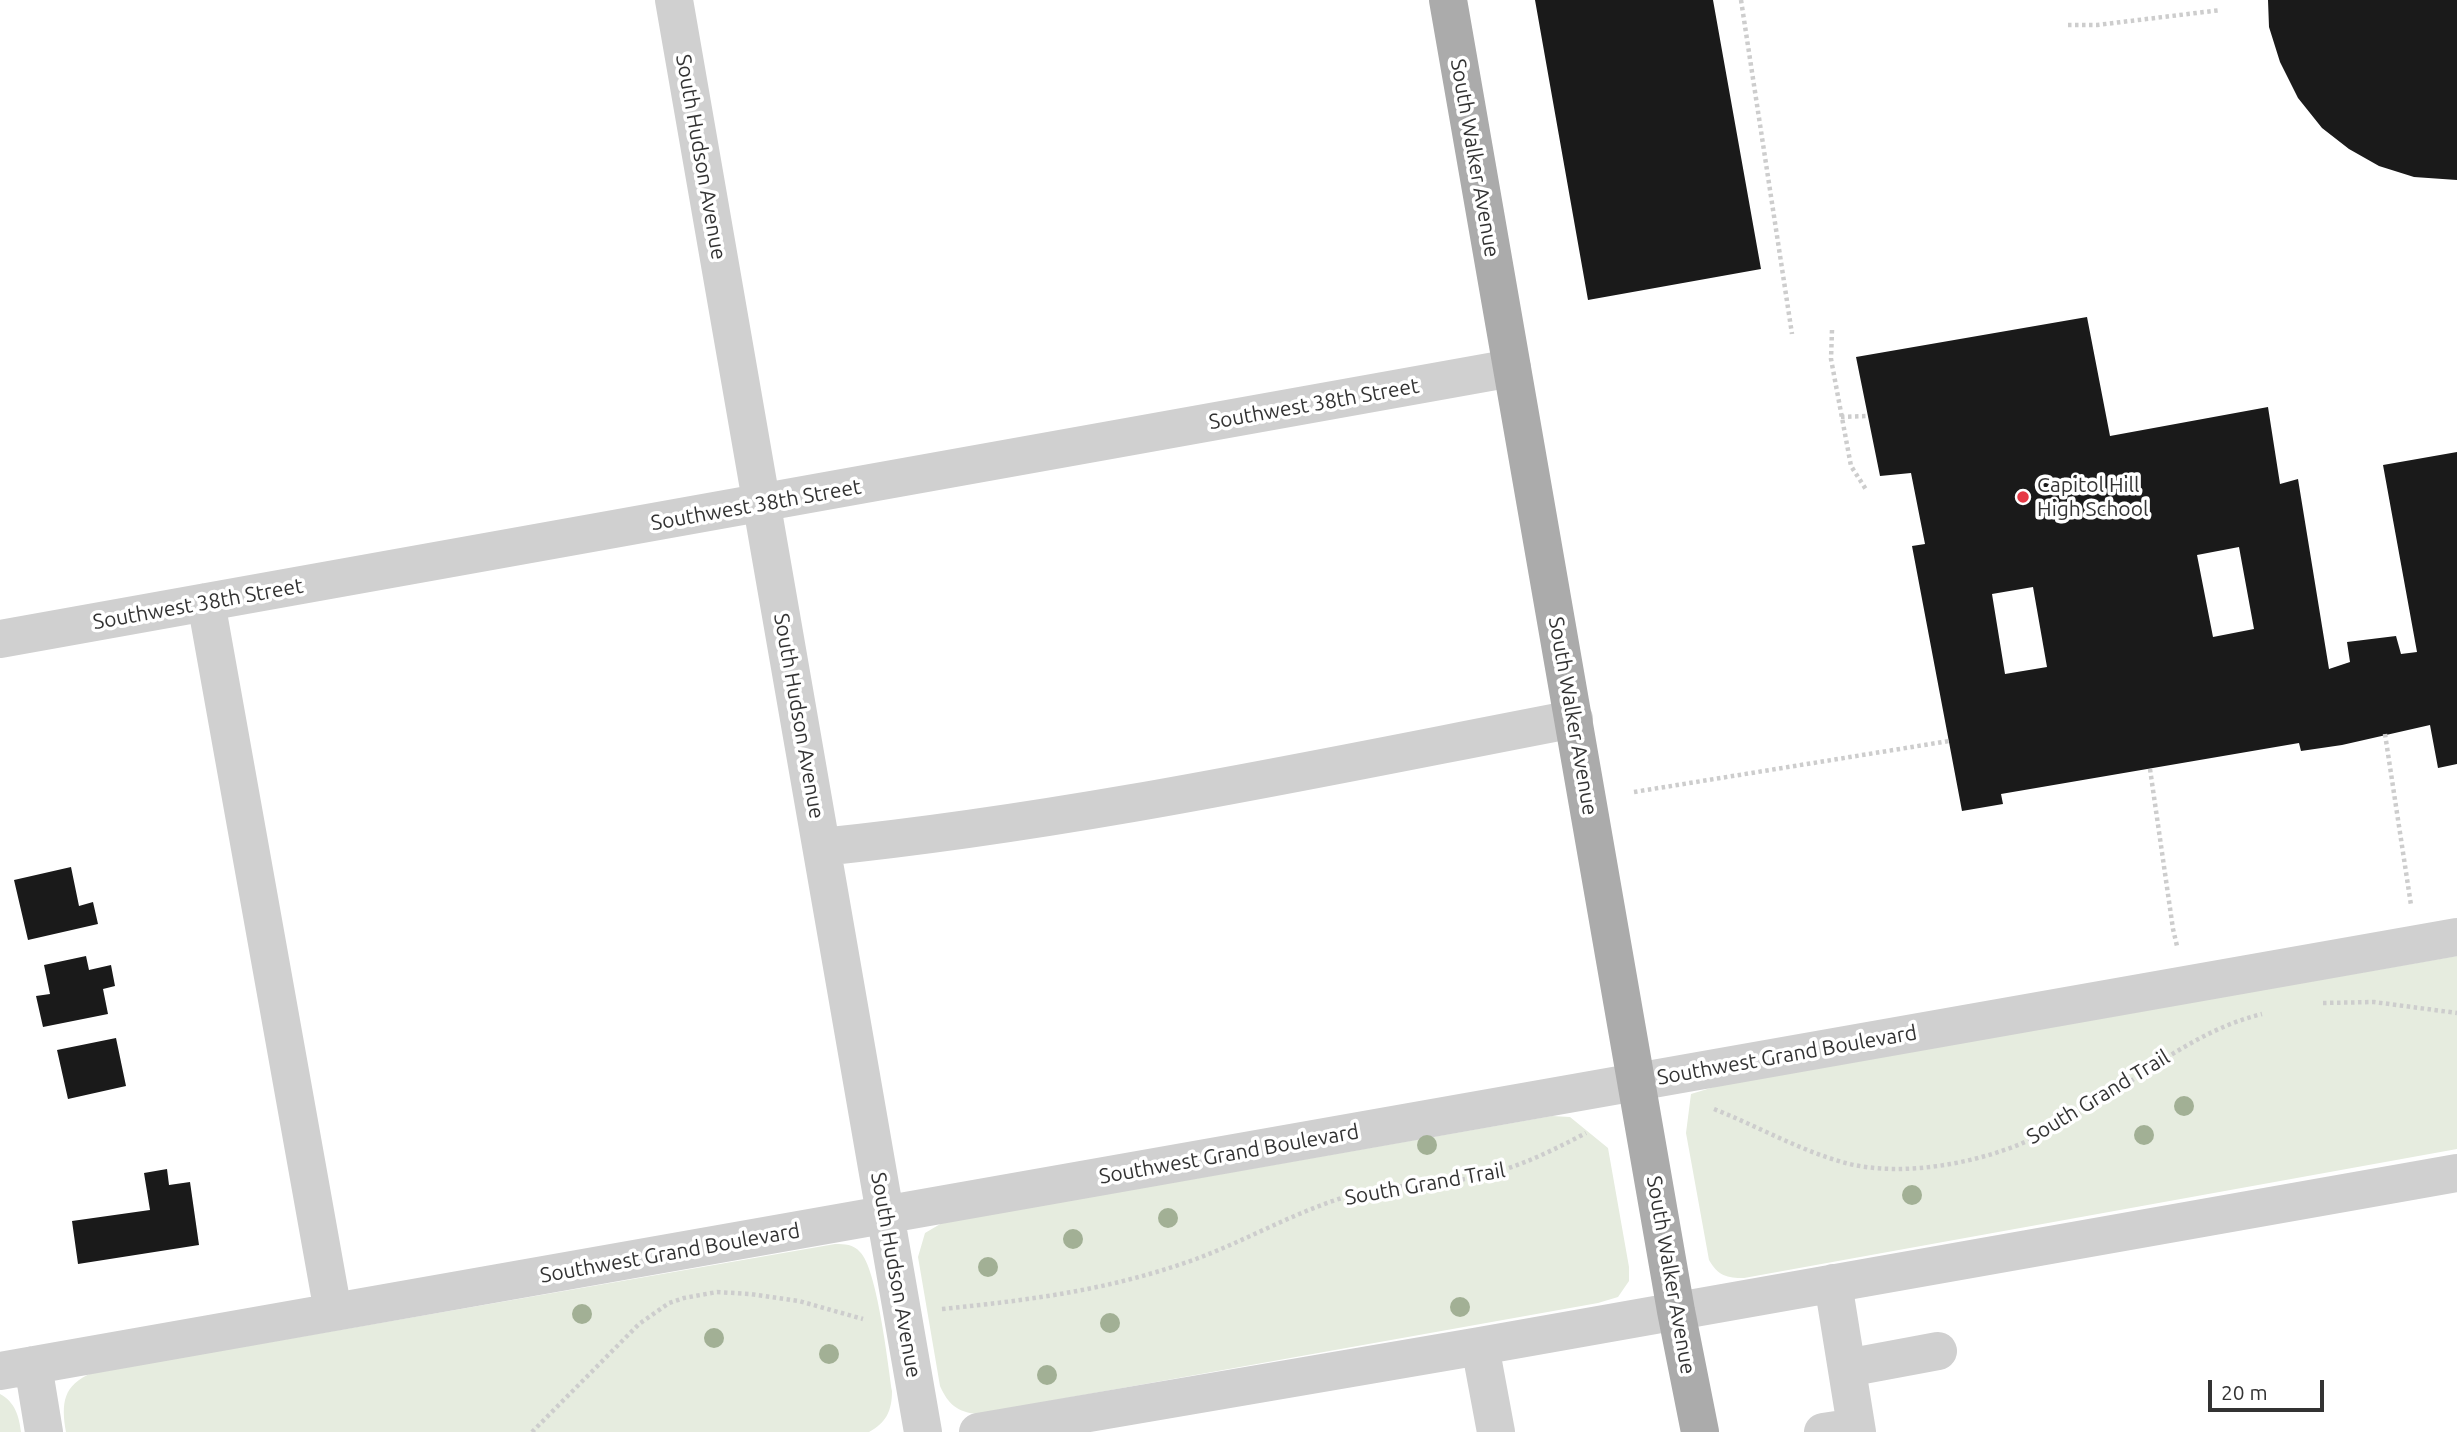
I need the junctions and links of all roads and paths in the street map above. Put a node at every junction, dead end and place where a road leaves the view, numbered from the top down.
1 (674, 0) edge
2 (1448, 0) edge
3 (1741, 0) edge
4 (2221, 9) dead end
5 (2068, 25) dead end
6 (1832, 330) dead end
7 (1793, 334) dead end
8 (1512, 368) junction
9 (1868, 416) dead end
10 (1841, 417) junction
11 (1867, 491) dead end
12 (762, 504) junction
13 (206, 602) junction
14 (0, 639) edge
15 (1574, 719) junction
16 (2385, 734) dead end
17 (1949, 741) dead end
18 (2150, 769) dead end
19 (1634, 792) dead end
20 (822, 847) junction
21 (2457, 937) edge
22 (2419, 944) junction
23 (2187, 984) junction
24 (2315, 1004) dead end
25 (2272, 1012) dead end
26 (2457, 1013) edge
27 (1637, 1082) junction
28 (1709, 1107) dead end
29 (1644, 1121) junction
30 (2457, 1173) edge
31 (886, 1215) junction
32 (1833, 1283) junction
33 (1676, 1311) junction
34 (333, 1312) junction
35 (903, 1314) junction
36 (1480, 1346) junction
37 (1938, 1351) dead end
38 (16, 1368) edge
39 (1847, 1368) junction
40 (1845, 1430) edge
41 (44, 1432) edge
42 (532, 1432) edge
43 (923, 1432) edge
44 (978, 1432) edge
45 (1496, 1432) edge
46 (1700, 1432) edge

1 - 12 street, South Hudson Avenue
2 - 8 main road, South Walker Avenue
3 - 7 path
4 - 5 path
6 - 10 path
8 - 12 street, Southwest 38th Street
8 - 15 main road, South Walker Avenue
9 - 10 path
10 - 11 path
12 - 13 street, Southwest 38th Street
12 - 20 street, South Hudson Avenue
13 - 14 street, Southwest 38th Street
13 - 34 street
15 - 20 street
15 - 27 main road, South Walker Avenue
16 - 22 path
17 - 19 path
18 - 23 path
20 - 31 street, South Hudson Avenue
21 - 22 street, Southwest Grand Boulevard
22 - 23 street, Southwest Grand Boulevard
23 - 27 street, Southwest Grand Boulevard
24 - 26 path
25 - 28 path, South Grand Trail
27 - 29 main road, South Walker Avenue
27 - 31 street, Southwest Grand Boulevard
29 - 33 main road, South Walker Avenue
29 - 35 path, South Grand Trail
30 - 32 street
31 - 34 street, Southwest Grand Boulevard
31 - 35 street, South Hudson Avenue
32 - 33 street
32 - 39 street
33 - 36 street
33 - 46 main road, South Walker Avenue
34 - 38 street, Southwest Grand Boulevard
35 - 42 path, South Grand Trail
35 - 43 street, South Hudson Avenue
36 - 44 street
36 - 45 street
37 - 39 street
38 - 41 street
39 - 40 street

